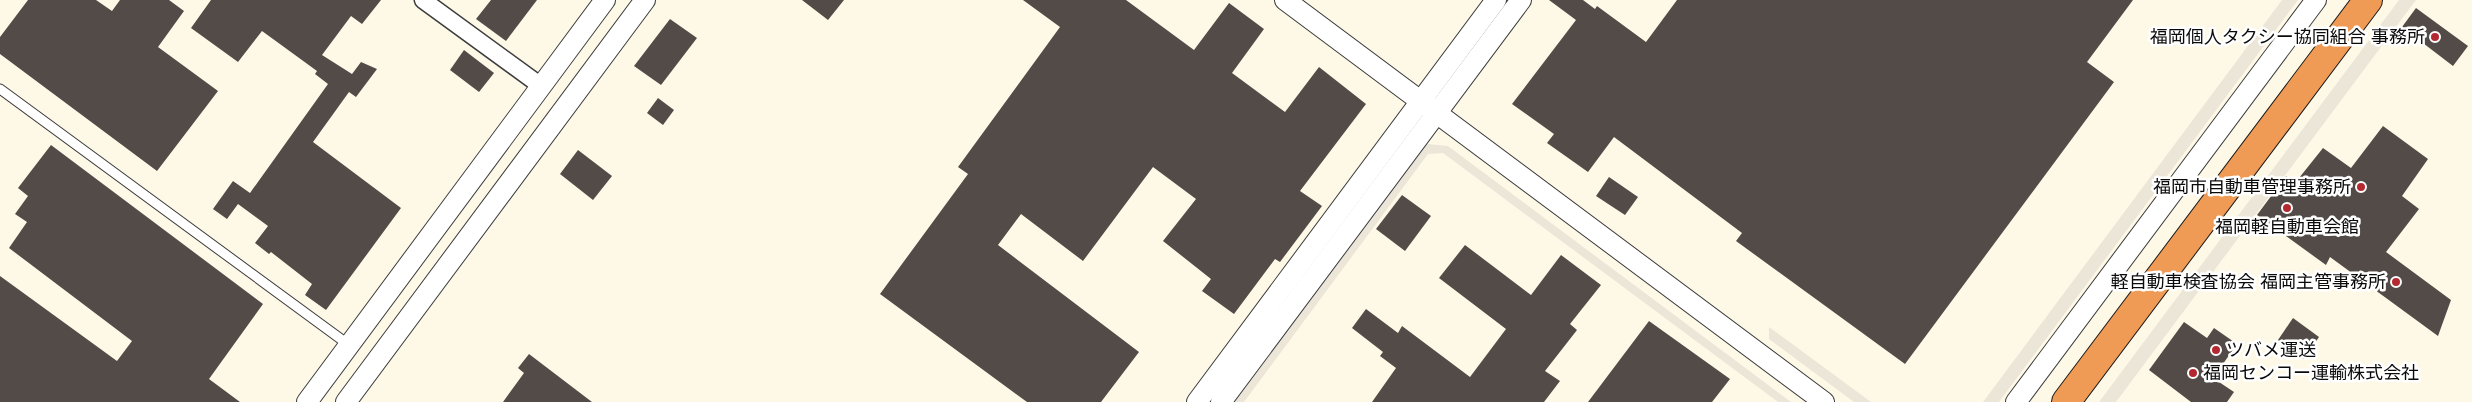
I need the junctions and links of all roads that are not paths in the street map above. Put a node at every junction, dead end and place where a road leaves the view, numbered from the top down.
1 (423, 0) edge
2 (605, 0) edge
3 (645, 0) edge
4 (1285, 0) edge
5 (1496, 0) edge
6 (1521, 0) edge
7 (2316, 0) edge
8 (2368, 0) edge
9 (2375, 0) edge
10 (2379, 0) edge
11 (541, 86) junction
12 (0, 89) edge
13 (1428, 107) junction
14 (349, 345) junction
15 (307, 402) edge
16 (346, 402) edge
17 (1197, 402) edge
18 (1221, 402) edge
19 (1824, 402) edge
20 (2016, 402) edge
21 (2066, 402) edge
22 (2074, 402) edge
23 (2081, 402) edge

1 - 11 street
2 - 11 street
3 - 16 street
4 - 13 street
5 - 13 street
6 - 13 street
7 - 20 street
8 - 21 highway
9 - 22 highway
10 - 23 street
11 - 14 street
12 - 14 lane
13 - 17 street
13 - 18 street
13 - 19 street
14 - 15 street

